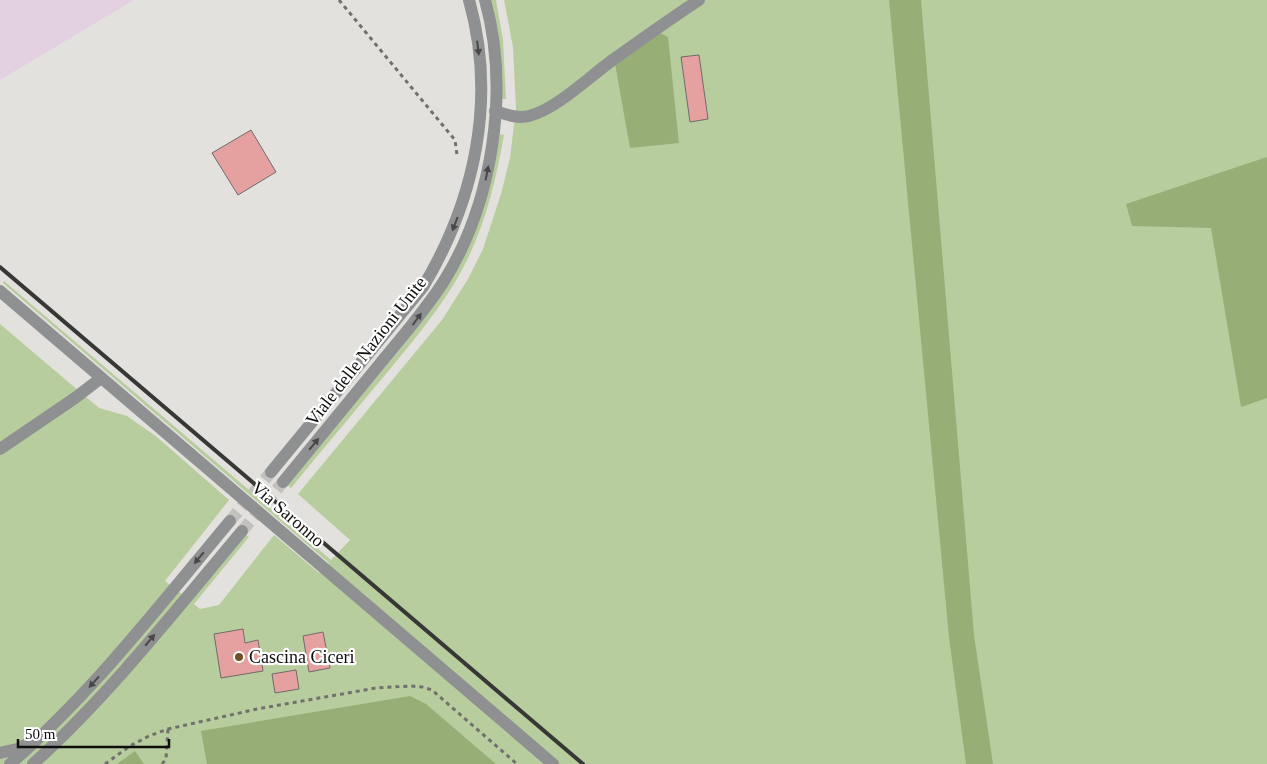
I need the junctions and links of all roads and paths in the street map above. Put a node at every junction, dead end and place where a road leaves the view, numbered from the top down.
1 (339, 0) edge
2 (469, 0) edge
3 (485, 0) edge
4 (699, 0) edge
5 (495, 111) junction
6 (456, 162) dead end
7 (0, 291) edge
8 (101, 378) junction
9 (0, 450) edge
10 (271, 472) tunnel mouth
11 (283, 482) tunnel mouth
12 (230, 521) tunnel mouth
13 (242, 531) tunnel mouth
14 (168, 729) junction
15 (45, 733) junction
16 (0, 753) edge
17 (10, 764) edge
18 (33, 764) edge
19 (105, 764) edge
20 (162, 764) edge
21 (517, 764) edge
22 (553, 764) edge

1 - 6 path
2 -> 10 street, Viale delle Nazioni Unite
3 - 5 street, Viale delle Nazioni Unite
4 - 5 street
11 -> 5 street, Viale delle Nazioni Unite
7 - 8 street, Via Saronno
8 - 9 street
8 - 22 street, Via Saronno
12 -> 15 street
18 -> 13 street
14 - 19 path
14 - 20 path
14 - 21 path
15 - 16 street
15 - 17 street

